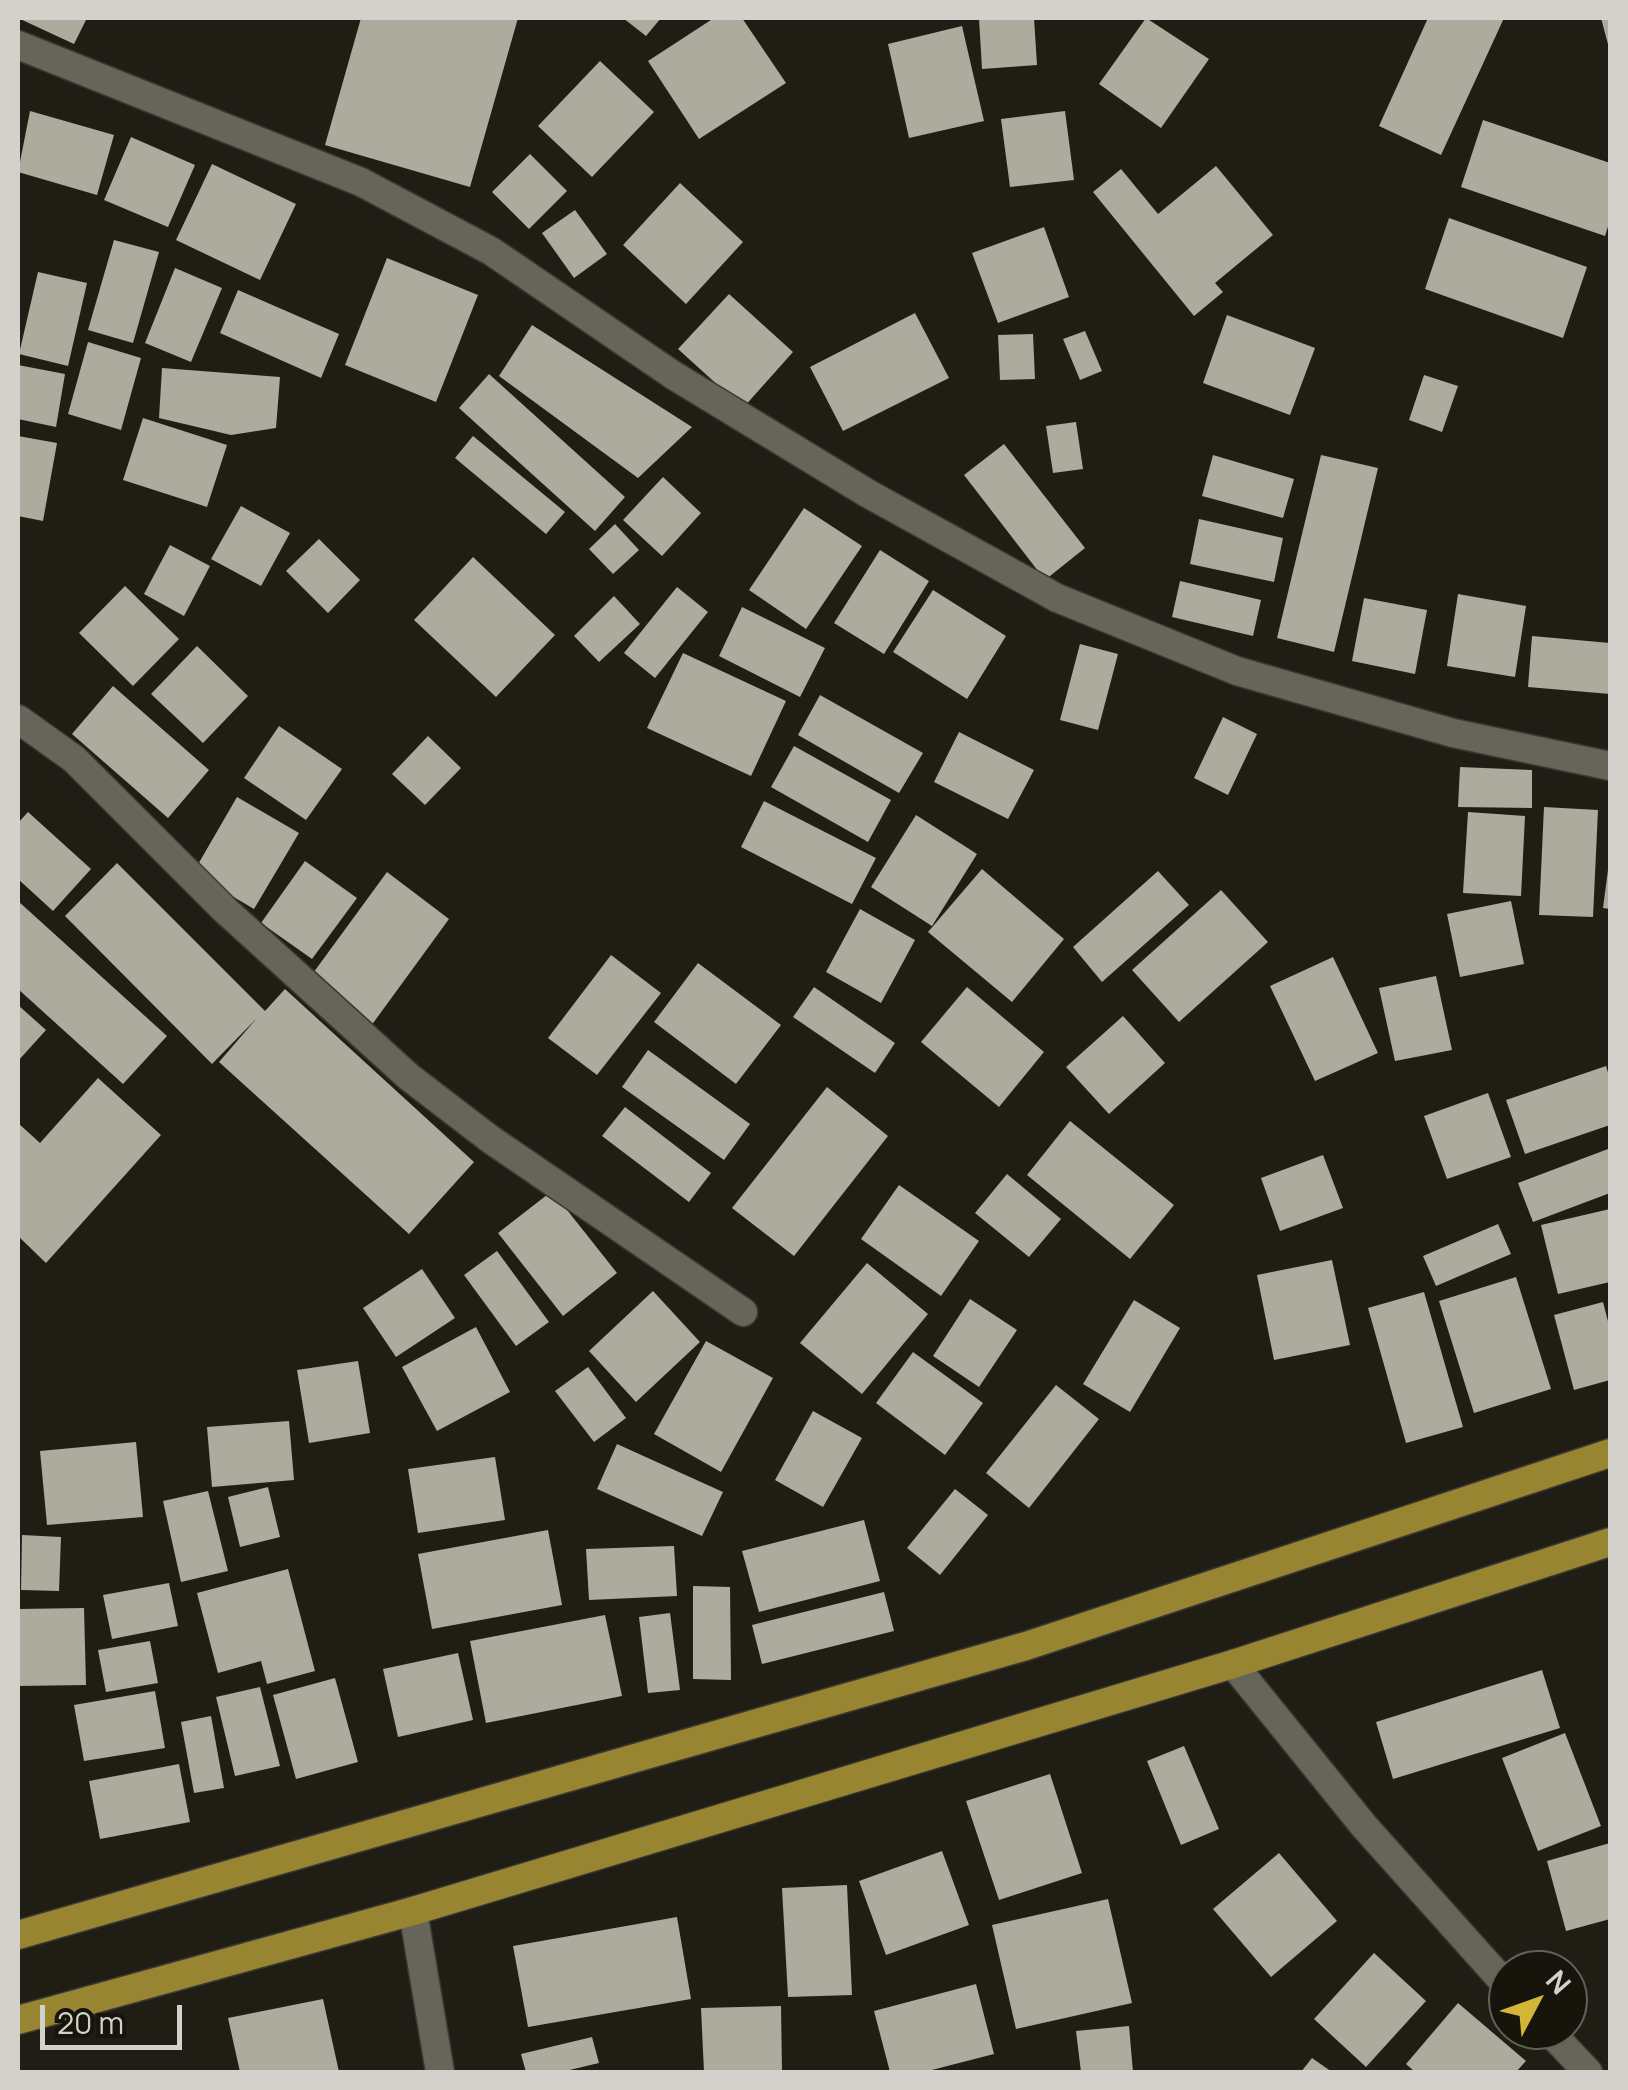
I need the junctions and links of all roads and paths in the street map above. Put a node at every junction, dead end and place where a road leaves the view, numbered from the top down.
1 (18, 45) edge
2 (18, 719) edge
3 (1610, 766) edge
4 (742, 1312) dead end
5 (1610, 1453) edge
6 (1610, 1542) edge
7 (1233, 1664) junction
8 (413, 1911) junction
9 (18, 1935) edge
10 (1488, 1964) edge
11 (18, 2020) edge
12 (1567, 2050) edge
13 (440, 2072) edge
14 (1588, 2072) edge

1 - 3 street
2 - 4 street
5 - 9 highway
6 - 7 highway
7 - 8 highway
7 - 10 street
8 - 11 highway
8 - 13 street
12 - 14 street

